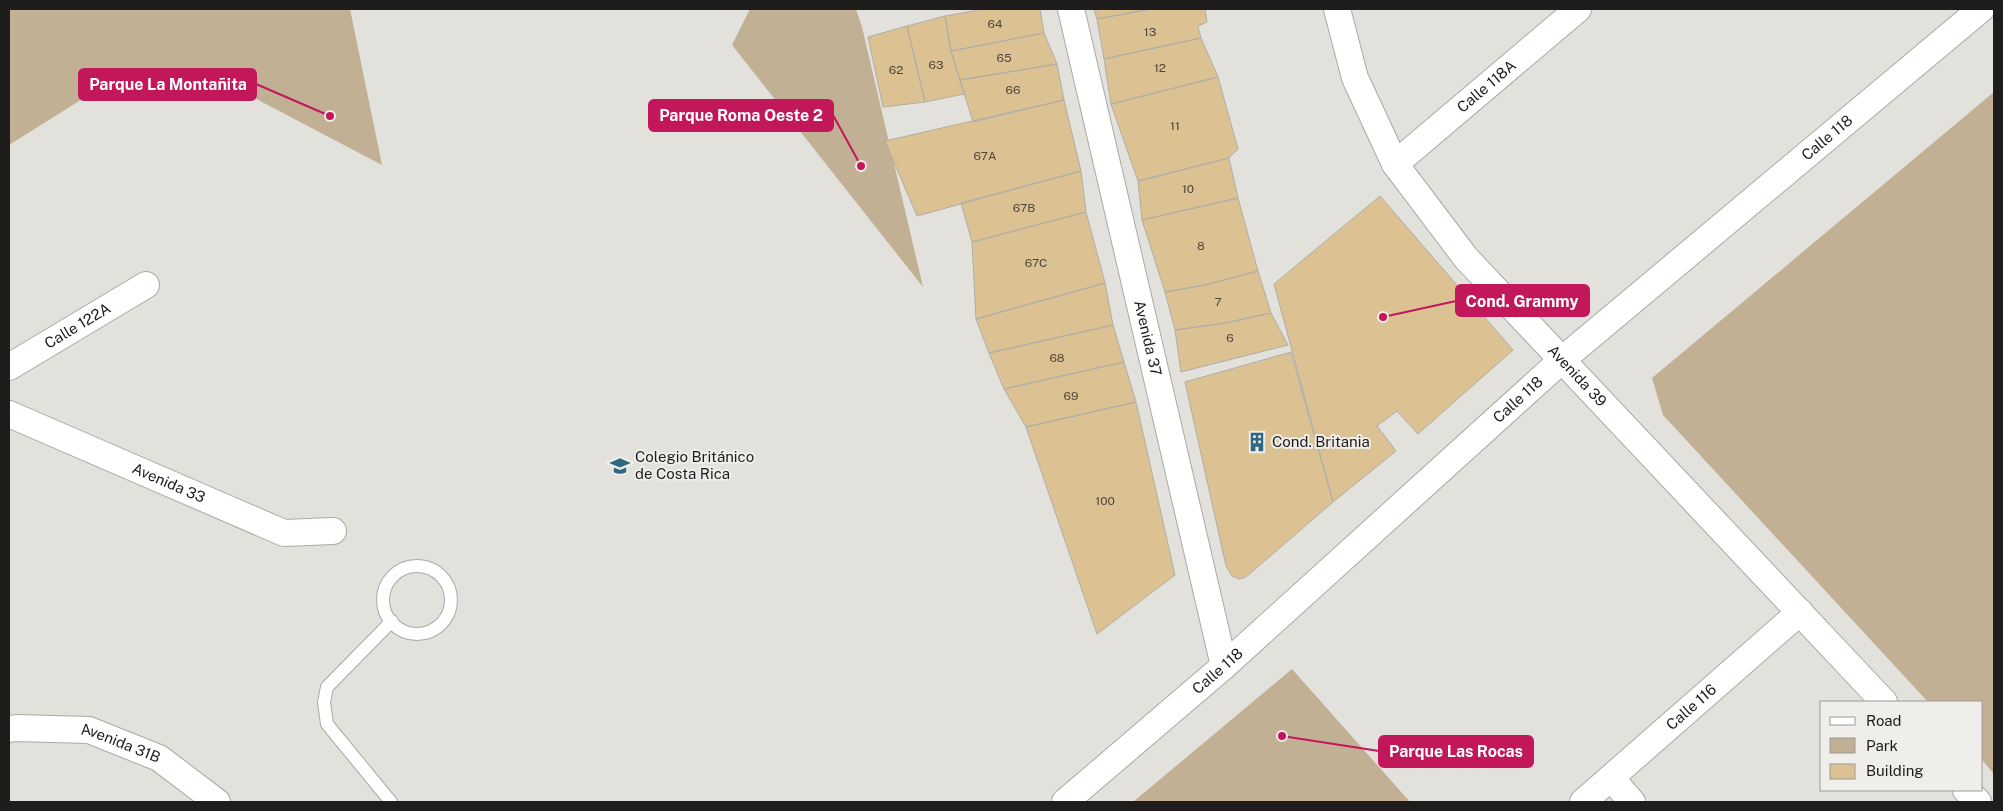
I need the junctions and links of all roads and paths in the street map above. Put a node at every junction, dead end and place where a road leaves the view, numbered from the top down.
1 (1071, 9) edge
2 (1337, 9) edge
3 (1578, 9) edge
4 (1981, 9) edge
5 (1395, 164) junction
6 (146, 285) dead end
7 (1564, 359) junction
8 (9, 367) edge
9 (9, 414) edge
10 (333, 531) dead end
11 (1800, 612) junction
12 (392, 622) junction
13 (1224, 666) junction
14 (1883, 701) edge
15 (9, 729) edge
16 (1611, 778) junction
17 (1967, 791) edge
18 (216, 802) edge
19 (391, 802) edge
20 (1065, 802) edge
21 (1583, 802) edge
22 (1632, 802) edge
23 (1978, 802) edge

1 - 13 street, Avenida 37
2 - 5 street, Avenida 39
3 - 5 street, Calle 118A
4 - 7 street, Calle 118
5 - 7 street, Avenida 39
6 - 8 street, Calle 122A
7 - 11 street, Avenida 39
7 - 13 street, Calle 118
9 - 10 street, Avenida 33
11 - 14 street, Avenida 39
11 - 16 street, Calle 116
12 - 12 lane
12 - 19 lane
13 - 20 street, Calle 118
15 - 18 street, Avenida 31B
16 - 21 street, Calle 116
16 - 22 street
17 - 23 street

